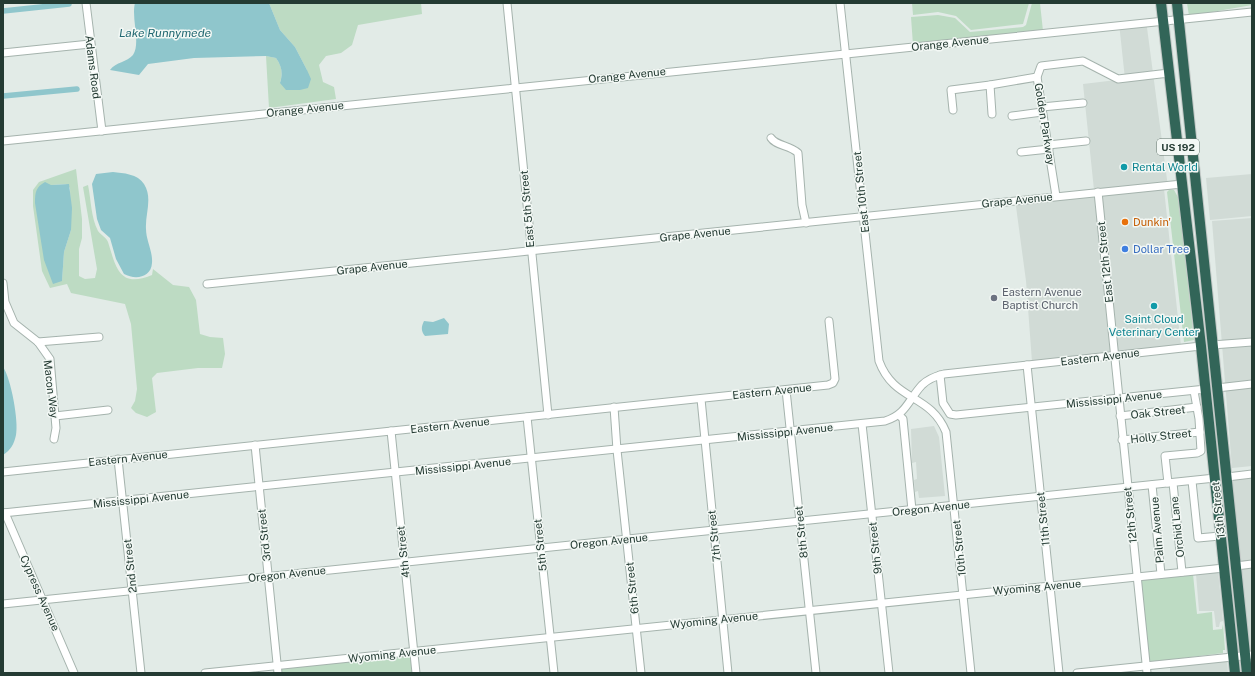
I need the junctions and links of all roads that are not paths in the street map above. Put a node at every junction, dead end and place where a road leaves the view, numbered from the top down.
1 (86, 3) edge
2 (507, 3) edge
3 (840, 3) edge
4 (1161, 3) edge
5 (1177, 3) edge
6 (1252, 12) edge
7 (1179, 19) junction
8 (1163, 21) junction
9 (90, 44) junction
10 (3, 53) edge
11 (846, 53) junction
12 (1169, 73) junction
13 (1037, 77) junction
14 (990, 85) junction
15 (516, 87) junction
16 (1084, 103) dead end
17 (1042, 109) junction
18 (953, 110) dead end
19 (992, 114) dead end
20 (1012, 116) dead end
21 (102, 131) junction
22 (771, 138) dead end
23 (3, 141) edge
24 (1086, 141) dead end
25 (1049, 147) junction
26 (1021, 152) dead end
27 (1182, 184) junction
28 (1098, 192) junction
29 (1056, 196) junction
30 (864, 217) junction
31 (806, 223) junction
32 (531, 250) junction
33 (1192, 273) junction
34 (1205, 275) junction
35 (3, 283) edge
36 (208, 284) dead end
37 (829, 321) dead end
38 (99, 336) dead end
39 (38, 342) junction
40 (1252, 342) edge
41 (1212, 345) junction
42 (1201, 346) junction
43 (1115, 356) junction
44 (1027, 365) junction
45 (940, 375) junction
46 (888, 378) joint
47 (1252, 384) edge
48 (1217, 388) junction
49 (1206, 389) junction
50 (786, 390) junction
51 (1194, 390) junction
52 (914, 397) junction
53 (701, 399) junction
54 (1119, 399) junction
55 (614, 407) junction
56 (1031, 407) junction
57 (1202, 407) junction
58 (108, 410) dead end
59 (548, 414) junction
60 (899, 415) junction
61 (1220, 415) junction
62 (55, 416) junction
63 (1120, 416) junction
64 (527, 417) junction
65 (862, 424) junction
66 (391, 431) junction
67 (790, 432) junction
68 (1200, 432) junction
69 (54, 439) dead end
70 (1122, 440) junction
71 (705, 441) junction
72 (255, 445) junction
73 (617, 450) junction
74 (532, 459) junction
75 (118, 460) junction
76 (3, 472) edge
77 (395, 473) junction
78 (1252, 474) edge
79 (1227, 477) junction
80 (1215, 478) junction
81 (1192, 481) junction
82 (1170, 483) junction
83 (1152, 485) junction
84 (259, 486) junction
85 (1127, 488) junction
86 (1040, 496) junction
87 (123, 501) junction
88 (954, 505) junction
89 (912, 510) junction
90 (4, 513) edge
91 (871, 514) junction
92 (800, 521) junction
93 (1232, 529) junction
94 (714, 530) junction
95 (1220, 536) junction
96 (628, 539) junction
97 (540, 548) junction
98 (404, 562) junction
99 (1252, 564) edge
100 (1236, 566) junction
101 (1224, 568) junction
102 (1182, 572) junction
103 (1161, 574) junction
104 (268, 576) junction
105 (1136, 577) junction
106 (1050, 586) junction
107 (132, 590) junction
108 (963, 593) junction
109 (43, 600) junction
110 (881, 603) junction
111 (3, 604) edge
112 (810, 611) junction
113 (1241, 616) junction
114 (723, 620) junction
115 (636, 629) junction
116 (550, 637) junction
117 (413, 652) junction
118 (1248, 655) edge
119 (1233, 657) junction
120 (278, 669) edge
121 (1147, 669) edge
122 (74, 673) edge
123 (141, 673) edge
124 (205, 673) edge
125 (416, 673) edge
126 (554, 673) edge
127 (641, 673) edge
128 (728, 673) edge
129 (816, 673) edge
130 (889, 673) edge
131 (971, 673) edge
132 (1059, 673) edge
133 (1077, 673) edge
134 (1235, 673) edge
135 (1247, 673) edge

1 - 9 street, Adams Road
2 - 15 street, East 5th Street
3 - 11 street, East 10th Street
4 - 8 highway, US 192
5 - 7 highway, US 192
6 - 7 street, Orange Avenue
7 - 8 street, Orange Avenue
7 - 34 highway, US 192
8 - 11 street, Orange Avenue
8 - 12 highway, US 192
9 - 10 street
9 - 21 street, Adams Road
11 - 15 street, Orange Avenue
11 - 30 street, East 10th Street
12 - 13 street, Golden Parkway
12 - 27 highway, US 192
13 - 14 street
13 - 17 street, Golden Parkway
14 - 18 street
14 - 19 street
15 - 21 street, Orange Avenue
15 - 32 street, East 5th Street
16 - 17 street
17 - 20 street
17 - 25 street, Golden Parkway
21 - 23 street, Orange Avenue
22 - 31 street
24 - 25 street
25 - 26 street
25 - 29 street, Golden Parkway
27 - 28 street, Grape Avenue
27 - 33 highway, US 192
27 - 34 highway
28 - 29 street, Grape Avenue
28 - 43 street, East 12th Street
29 - 30 street, Grape Avenue
30 - 31 street, Grape Avenue
30 - 46 street, East 10th Street
31 - 32 street, Grape Avenue
32 - 36 street, Grape Avenue
32 - 59 street, East 5th Street
33 - 41 highway
33 - 42 highway, US 192
34 - 41 highway, US 192
35 - 39 street, Macon Way
37 - 50 street, Eastern Avenue
38 - 39 street
39 - 62 street, Macon Way
40 - 41 street
41 - 48 highway, 13th Street / US 192
42 - 43 street, Eastern Avenue
42 - 49 highway, 13th Street / US 192
42 - 61 highway
43 - 44 street, Eastern Avenue
43 - 54 street, 12th Street
44 - 45 street, Eastern Avenue
44 - 56 street, 11th Street
45 - 52 street, Eastern Avenue
45 - 56 street, Mississippi Avenue
46 - 52 street, 10th Street
47 - 48 street
48 - 61 highway, 13th Street / US 192
49 - 51 street, Mississippi Avenue
49 - 57 highway, 13th Street / US 192
50 - 53 street, Eastern Avenue
50 - 67 street, 8th Street
51 - 54 street, Mississippi Avenue
51 - 57 street
52 - 60 street, Mississippi Avenue
52 - 88 street, 10th Street
53 - 55 street, Eastern Avenue
53 - 71 street, 7th Street
54 - 56 street, Mississippi Avenue
54 - 63 street, 12th Street
55 - 59 street, Eastern Avenue
55 - 73 street, 6th Street
56 - 86 street, 11th Street
57 - 63 street, Oak Street
57 - 68 street
57 - 79 highway
57 - 80 highway, 13th Street / US 192
58 - 62 street
59 - 64 street, Eastern Avenue
60 - 65 street, Mississippi Avenue
60 - 89 street
61 - 79 highway, 13th Street / US 192
62 - 69 street, Macon Way
63 - 70 street, 12th Street
64 - 66 street, Eastern Avenue
64 - 74 street, 5th Street
65 - 67 street, Mississippi Avenue
65 - 91 street, 9th Street
66 - 72 street, Eastern Avenue
66 - 77 street, 4th Street
67 - 71 street, Mississippi Avenue
67 - 92 street, 8th Street
68 - 70 street, Holly Street
68 - 82 street, Orchid Lane
70 - 85 street, 12th Street
71 - 73 street, Mississippi Avenue
71 - 94 street, 7th Street
72 - 75 street, Eastern Avenue
72 - 84 street, 3rd Street
73 - 74 street, Mississippi Avenue
73 - 96 street, 6th Street
74 - 77 street, Mississippi Avenue
74 - 97 street, 5th Street
75 - 76 street, Eastern Avenue
75 - 87 street, 2nd Street
77 - 84 street, Mississippi Avenue
77 - 98 street, 4th Street
78 - 79 street
79 - 93 highway, 13th Street / US 192
80 - 81 street, Oregon Avenue
80 - 93 highway
80 - 95 highway, 13th Street / US 192
81 - 82 street, Oregon Avenue
81 - 95 street
82 - 83 street, Oregon Avenue
82 - 102 street, Orchid Lane
83 - 85 street, Oregon Avenue
83 - 103 street, Palm Avenue
84 - 87 street, Mississippi Avenue
84 - 104 street, 3rd Street
85 - 86 street, Oregon Avenue
85 - 105 street, 12th Street
86 - 88 street, Oregon Avenue
86 - 106 street, 11th Street
87 - 90 street, Mississippi Avenue
87 - 107 street, 2nd Street
88 - 89 street, Oregon Avenue
88 - 108 street, 10th Street
89 - 91 street, Oregon Avenue
90 - 109 street, Cypress Avenue
91 - 92 street, Oregon Avenue
91 - 110 street, 9th Street
92 - 94 street, Oregon Avenue
92 - 112 street, 8th Street
93 - 100 highway, 13th Street / US 192
94 - 96 street, Oregon Avenue
94 - 114 street, 7th Street
95 - 100 highway
95 - 101 highway, 13th Street / US 192
96 - 97 street, Oregon Avenue
96 - 115 street, 6th Street
97 - 98 street, Oregon Avenue
97 - 116 street, 5th Street
98 - 104 street, Oregon Avenue
98 - 117 street, 4th Street
99 - 100 street
100 - 113 highway, 13th Street / US 192
101 - 102 street, Wyoming Avenue
101 - 113 highway
101 - 119 highway, 13th Street / US 192
102 - 103 street, Wyoming Avenue
103 - 105 street, Wyoming Avenue
104 - 107 street, Oregon Avenue
104 - 120 street, 3rd Street
105 - 106 street, Wyoming Avenue
105 - 121 street, 12th Street
106 - 108 street, Wyoming Avenue
106 - 132 street, 11th Street
107 - 109 street, Oregon Avenue
107 - 123 street, 2nd Street
108 - 110 street, Wyoming Avenue
108 - 131 street, 10th Street
109 - 111 street, Oregon Avenue
109 - 122 street, Cypress Avenue
110 - 112 street, Wyoming Avenue
110 - 130 street, 9th Street
112 - 114 street, Wyoming Avenue
112 - 129 street, 8th Street
113 - 118 highway, 13th Street / US 192
114 - 115 street, Wyoming Avenue
114 - 128 street, 7th Street
115 - 116 street, Wyoming Avenue
115 - 127 street, 6th Street
116 - 117 street, Wyoming Avenue
116 - 126 street, 5th Street
117 - 120 street, Wyoming Avenue
117 - 125 street, 4th Street
118 - 119 street
118 - 135 highway, 13th Street / US 192
119 - 121 street
119 - 134 highway, 13th Street / US 192
120 - 124 street, Wyoming Avenue
121 - 133 street

